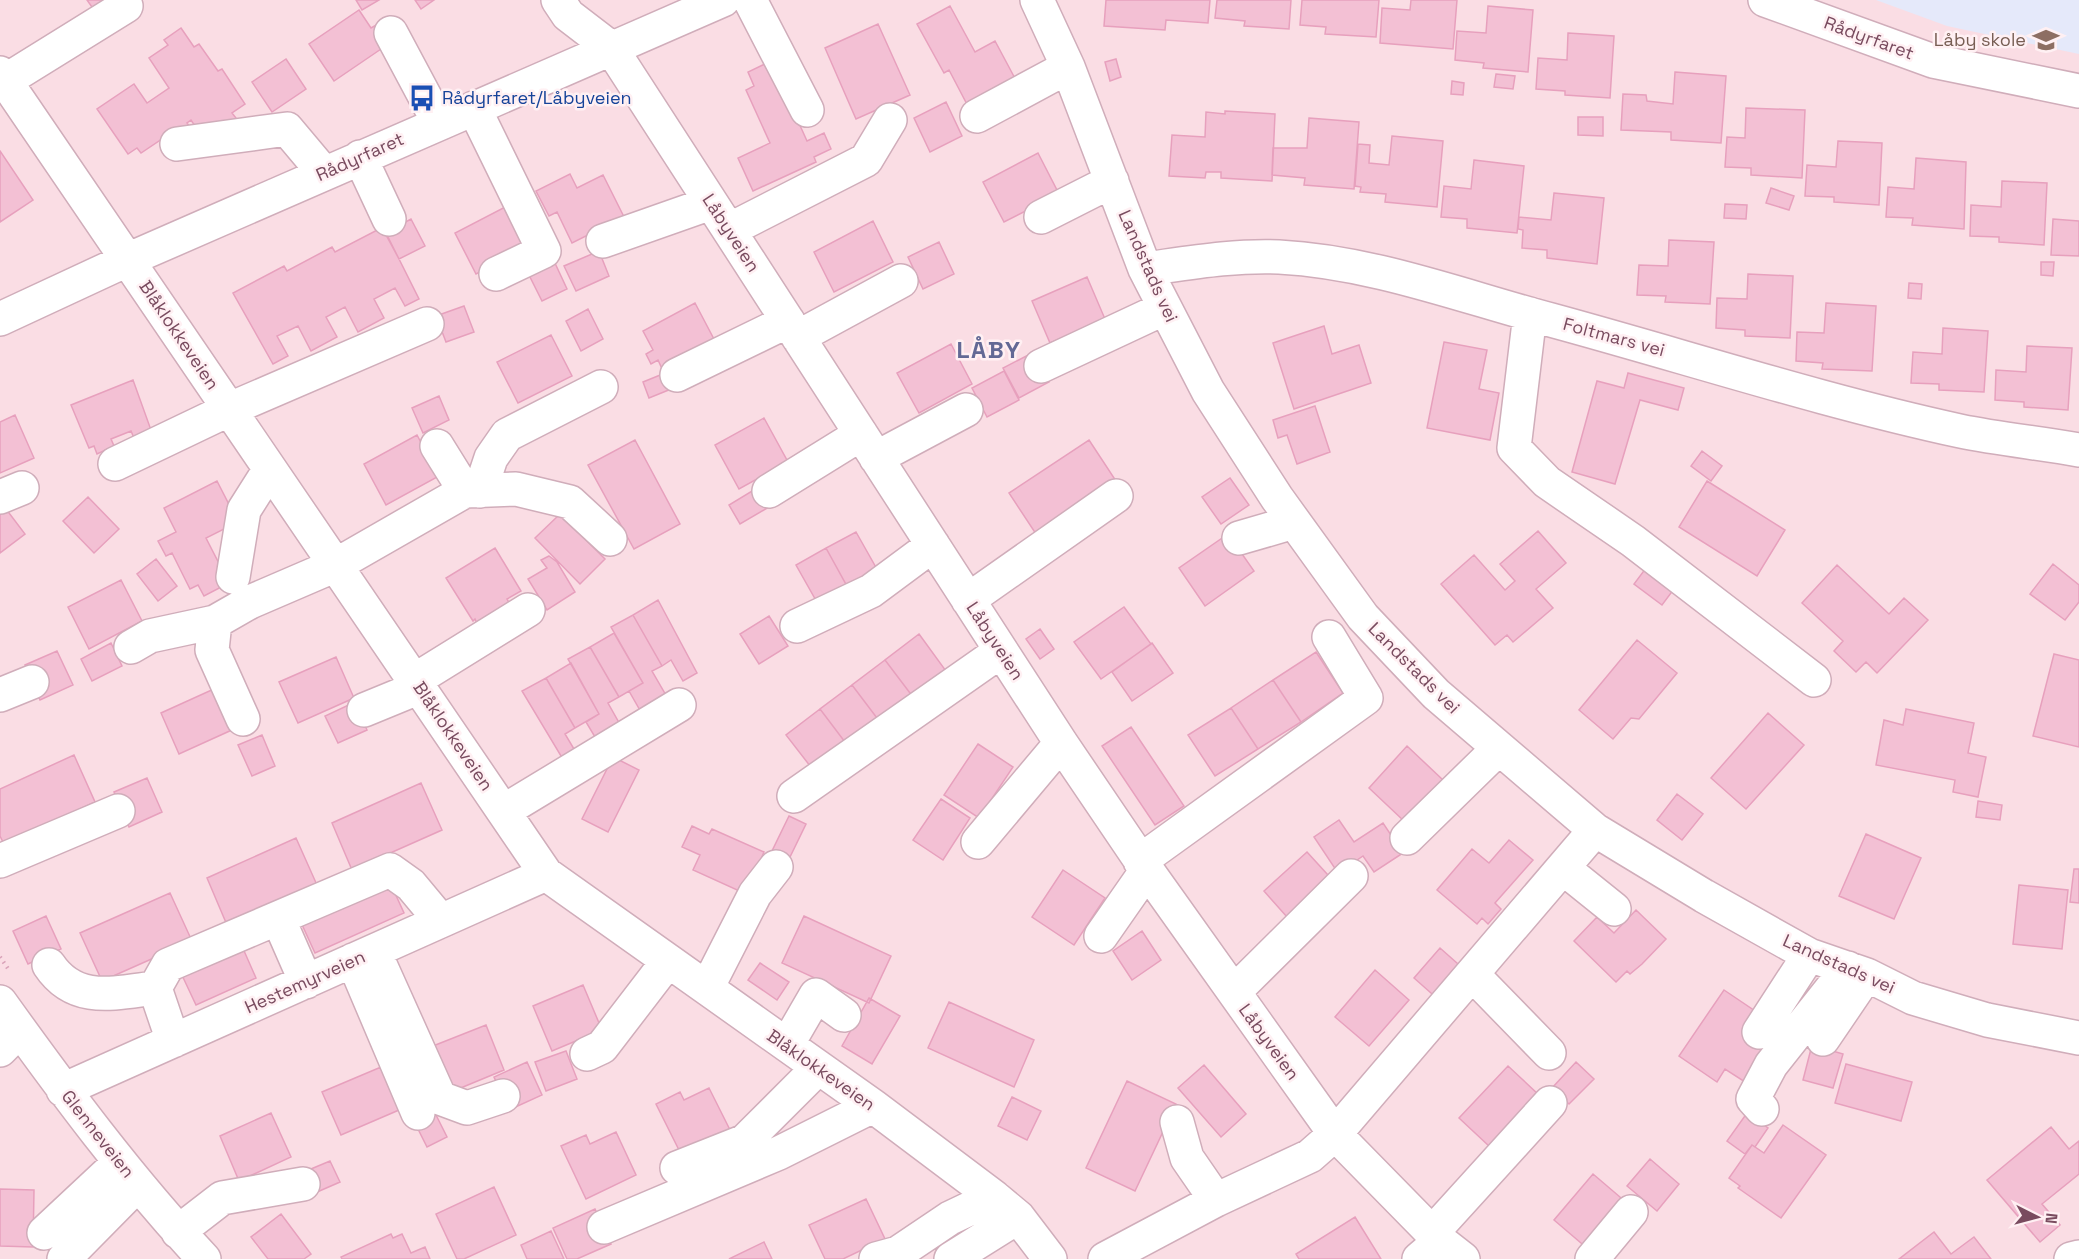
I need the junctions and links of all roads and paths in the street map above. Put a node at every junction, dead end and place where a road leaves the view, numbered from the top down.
1 (558, 0) edge
2 (723, 0) edge
3 (750, 0) edge
4 (1037, 0) edge
5 (1765, 0) edge
6 (126, 6) dead end
7 (391, 33) dead end
8 (611, 48) junction
9 (1068, 68) junction
10 (3, 77) edge
11 (2079, 91) edge
12 (474, 108) junction
13 (807, 110) dead end
14 (977, 116) dead end
15 (890, 120) dead end
16 (439, 123) junction
17 (177, 144) dead end
18 (360, 157) junction
19 (324, 173) junction
20 (1112, 181) junction
21 (711, 203) junction
22 (1041, 217) dead end
23 (389, 219) dead end
24 (729, 230) junction
25 (603, 241) dead end
26 (127, 260) junction
27 (1145, 269) junction
28 (496, 274) dead end
29 (901, 281) dead end
30 (1165, 308) junction
31 (1530, 314) junction
32 (0, 319) edge
33 (427, 324) dead end
34 (793, 329) junction
35 (1041, 366) dead end
36 (677, 375) dead end
37 (601, 387) dead end
38 (230, 409) junction
39 (966, 410) dead end
40 (437, 446) dead end
41 (868, 446) junction
42 (2079, 450) edge
43 (115, 464) dead end
44 (270, 469) junction
45 (472, 491) junction
46 (769, 491) dead end
47 (1116, 496) dead end
48 (1294, 522) junction
49 (1239, 537) dead end
50 (610, 539) dead end
51 (933, 545) junction
52 (336, 566) junction
53 (233, 577) dead end
54 (968, 600) junction
55 (528, 610) dead end
56 (215, 622) junction
57 (797, 626) dead end
58 (1329, 637) dead end
59 (131, 647) dead end
60 (1001, 651) junction
61 (1814, 680) dead end
62 (32, 682) dead end
63 (417, 683) junction
64 (0, 695) edge
65 (679, 705) dead end
66 (364, 710) dead end
67 (243, 719) dead end
68 (1061, 743) junction
69 (1499, 748) junction
70 (794, 796) dead end
71 (118, 811) dead end
72 (504, 811) junction
73 (1595, 830) junction
74 (1407, 838) dead end
75 (978, 842) dead end
76 (0, 861) edge
77 (1144, 866) junction
78 (776, 867) dead end
79 (1563, 868) junction
80 (546, 874) junction
81 (1352, 876) dead end
82 (1614, 909) dead end
83 (278, 918) junction
84 (441, 921) junction
85 (1101, 936) dead end
86 (1809, 955) junction
87 (364, 956) junction
88 (668, 961) junction
89 (49, 965) dead end
90 (1858, 971) junction
91 (1472, 974) junction
92 (306, 982) junction
93 (155, 988) junction
94 (706, 988) junction
95 (1234, 992) junction
96 (0, 1002) edge
97 (844, 1015) dead end
98 (1759, 1032) dead end
99 (2079, 1038) edge
100 (1823, 1039) dead end
101 (10, 1040) edge
102 (172, 1041) junction
103 (787, 1045) junction
104 (1549, 1053) dead end
105 (587, 1054) dead end
106 (819, 1068) junction
107 (63, 1090) junction
108 (503, 1096) dead end
109 (1550, 1103) dead end
110 (873, 1106) junction
111 (1762, 1109) dead end
112 (418, 1113) dead end
113 (1177, 1122) dead end
114 (1335, 1134) junction
115 (677, 1168) dead end
116 (129, 1173) junction
117 (303, 1184) dead end
118 (1216, 1200) junction
119 (1007, 1208) junction
120 (1631, 1212) dead end
121 (604, 1227) dead end
122 (178, 1232) junction
123 (44, 1233) dead end
124 (1439, 1248) edge
125 (2079, 1257) edge
126 (64, 1259) edge
127 (204, 1259) edge
128 (876, 1259) edge
129 (921, 1259) edge
130 (951, 1259) edge
131 (1050, 1259) edge
132 (1105, 1259) edge
133 (1593, 1259) edge
134 (2071, 1259) edge

1 - 8 street, Låbyveien
2 - 8 street, Rådyrfaret
3 - 13 street
4 - 9 street, Landstads vei
5 - 11 street, Rådyrfaret
6 - 10 street
7 - 16 street
8 - 12 street, Rådyrfaret
8 - 21 street, Låbyveien
9 - 14 street
9 - 20 street, Landstads vei
10 - 26 street, Blåklokkeveien
12 - 16 street, Rådyrfaret
12 - 28 street
15 - 24 street
16 - 18 street, Rådyrfaret
17 - 19 street
18 - 19 street, Rådyrfaret
18 - 23 street
19 - 26 street, Rådyrfaret
20 - 22 street
20 - 27 street, Landstads vei
21 - 24 street, Låbyveien
21 - 25 street
24 - 34 street, Låbyveien
26 - 32 street, Rådyrfaret
26 - 38 street, Blåklokkeveien
27 - 30 street, Landstads vei
27 - 31 street, Foltmars vei
29 - 34 street
30 - 35 street
30 - 48 street, Landstads vei
31 - 42 street, Foltmars vei
31 - 61 street
33 - 38 street
34 - 36 street
34 - 41 street, Låbyveien
37 - 45 street
38 - 43 street
38 - 44 street, Blåklokkeveien
39 - 41 street
40 - 45 street
41 - 46 street
41 - 51 street, Låbyveien
44 - 52 street, Blåklokkeveien
44 - 53 street
45 - 50 street
45 - 52 street
47 - 54 street
48 - 49 street
48 - 69 street, Landstads vei
51 - 54 street, Låbyveien
51 - 57 street
52 - 56 street
52 - 63 street, Blåklokkeveien
54 - 60 street, Låbyveien
55 - 63 street
56 - 59 street
56 - 67 street
58 - 77 street
60 - 68 street, Låbyveien
60 - 70 street
62 - 64 street
63 - 66 street
63 - 72 street, Blåklokkeveien
65 - 72 street
68 - 75 street
68 - 77 street, Låbyveien
69 - 73 street, Landstads vei
69 - 74 street
71 - 76 street
72 - 80 street, Blåklokkeveien
73 - 79 street
73 - 86 street, Landstads vei
77 - 85 street
77 - 95 street, Låbyveien
78 - 94 street
79 - 82 street
79 - 91 street
80 - 84 street, Hestemyrveien
80 - 88 street, Blåklokkeveien
81 - 95 street
83 - 84 street
83 - 92 street
83 - 93 street
84 - 87 street, Hestemyrveien
86 - 90 street, Landstads vei
86 - 98 street
87 - 92 street, Hestemyrveien
87 - 108 street
87 - 112 street
88 - 94 street, Blåklokkeveien
88 - 105 street
89 - 93 street
90 - 99 street, Landstads vei
90 - 100 street
90 - 111 street
91 - 104 street
91 - 114 street
92 - 102 street, Hestemyrveien
93 - 102 street
94 - 103 street, Blåklokkeveien
95 - 114 street, Låbyveien
96 - 101 street, Glenneveien
97 - 103 street
101 - 107 street, Glenneveien
102 - 107 street, Hestemyrveien
103 - 106 street, Blåklokkeveien
106 - 110 street, Blåklokkeveien
106 - 115 street
107 - 116 street, Glenneveien
109 - 124 street
110 - 119 street, Blåklokkeveien
110 - 121 street
113 - 118 street
114 - 118 street
114 - 124 street, Låbyveien
116 - 122 street, Glenneveien
116 - 123 street
116 - 126 street
117 - 122 street
118 - 132 street
119 - 128 street
119 - 129 street
119 - 130 street
119 - 131 street, Blåklokkeveien
120 - 133 street
122 - 127 street, Glenneveien
125 - 134 street

